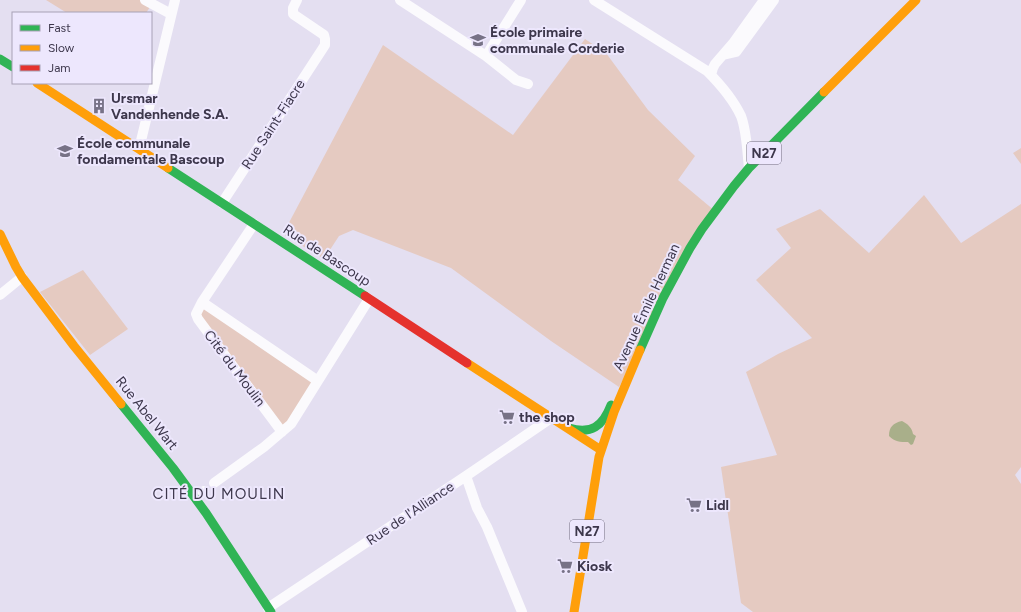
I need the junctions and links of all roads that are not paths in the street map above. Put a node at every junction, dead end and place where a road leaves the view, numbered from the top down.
1 (145, 0) edge
2 (175, 0) edge
3 (297, 0) edge
4 (400, 0) edge
5 (521, 0) edge
6 (594, 0) edge
7 (764, 0) edge
8 (774, 0) edge
9 (916, 0) edge
10 (171, 14) junction
11 (723, 55) junction
12 (486, 56) junction
13 (0, 59) edge
14 (715, 64) junction
15 (12, 66) edge
16 (702, 68) junction
17 (712, 75) junction
18 (39, 84) edge
19 (528, 84) dead end
20 (139, 149) junction
21 (748, 168) junction
22 (222, 203) junction
23 (254, 224) junction
24 (0, 234) edge
25 (22, 277) junction
26 (0, 295) edge
27 (369, 299) junction
28 (202, 302) junction
29 (648, 334) junction
30 (318, 380) junction
31 (551, 418) junction
32 (565, 427) junction
33 (282, 432) junction
34 (601, 450) junction
35 (466, 476) junction
36 (214, 484) dead end
37 (204, 491) dead end
38 (195, 498) junction
39 (270, 610) edge
40 (522, 612) edge
41 (574, 612) edge

1 - 10 street
2 - 10 street
3 - 22 street, Rue Saint-Fiacre
4 - 12 street
5 - 12 street
6 - 16 street
7 - 11 street
8 - 11 street
9 - 21 main road, Avenue Émile Herman / N27
10 - 20 street
11 - 14 street
12 - 19 street
13 - 15 main road
14 - 16 street
14 - 17 street
16 - 17 street
17 - 21 street
18 - 20 main road, Rue de Bascoup
20 - 22 main road, Rue de Bascoup
21 - 29 main road, Avenue Émile Herman / N27
22 - 23 main road, Rue de Bascoup
23 - 27 main road, Rue de Bascoup
23 - 28 street, Cité du Moulin
24 - 25 main road, Rue Abel Wart
25 - 26 street
25 - 38 main road, Rue Abel Wart
27 - 30 street
27 - 31 main road, Rue de Bascoup
28 - 30 street, Cité du Moulin
28 - 33 street, Cité du Moulin
29 - 32 main road
29 - 34 main road, Avenue Émile Herman / N27
30 - 33 street
31 - 32 main road, Rue de Bascoup
31 - 35 street, Rue de l'Alliance
32 - 34 main road, Rue de Bascoup
33 - 36 street
34 - 41 main road, Avenue Émile Herman / N27
35 - 39 street, Rue de l'Alliance
35 - 40 street
37 - 38 street
38 - 39 main road, Rue Abel Wart

